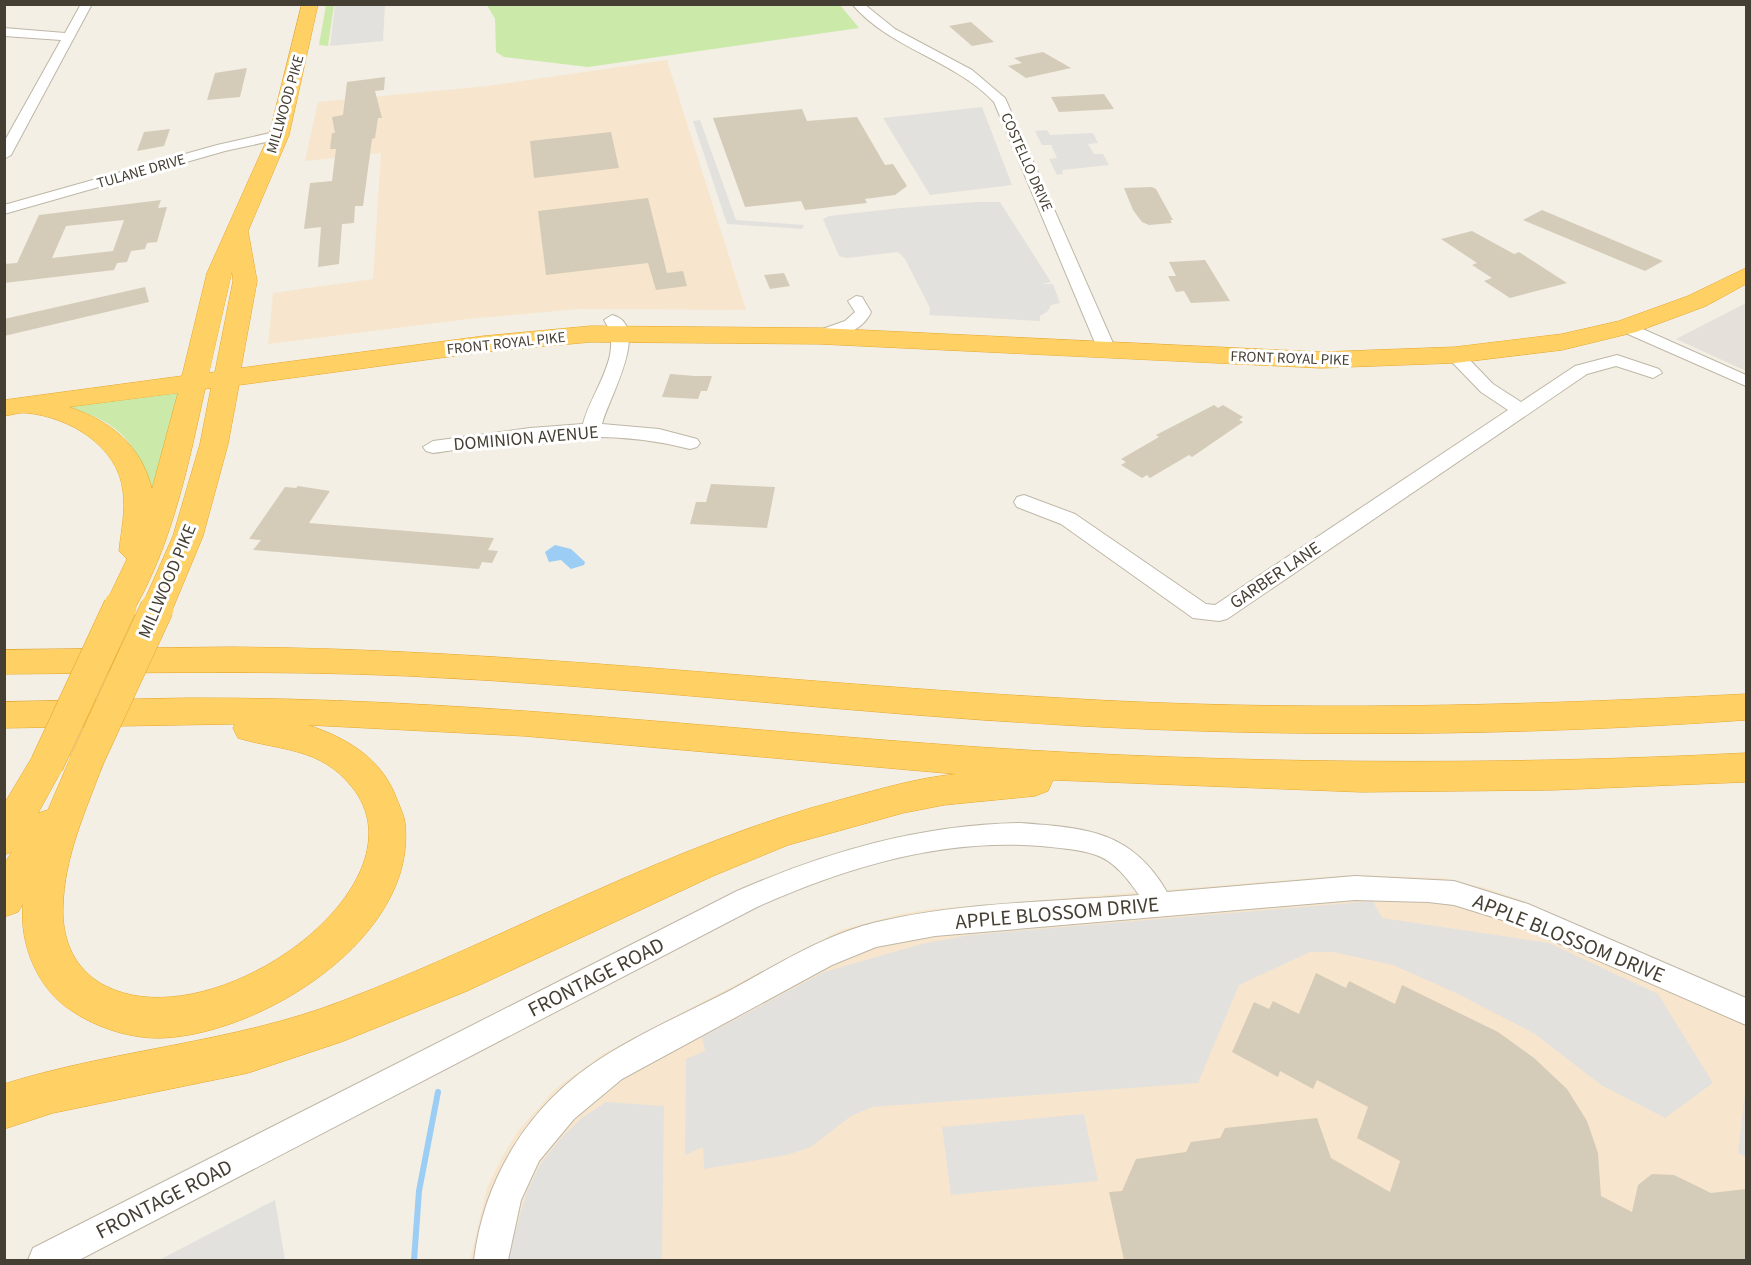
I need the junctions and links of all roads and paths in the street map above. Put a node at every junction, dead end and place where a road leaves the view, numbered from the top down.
1 (87, 4) edge
2 (310, 4) edge
3 (857, 4) edge
4 (4, 32) edge
5 (69, 37) junction
6 (279, 135) junction
7 (4, 154) edge
8 (4, 210) edge
9 (238, 234) junction
10 (1746, 275) edge
11 (856, 301) dead end
12 (616, 326) junction
13 (1627, 327) junction
14 (820, 336) junction
15 (1107, 350) junction
16 (1455, 356) junction
17 (307, 368) junction
18 (228, 372) junction
19 (1653, 373) dead end
20 (195, 376) junction
21 (1746, 381) edge
22 (10, 402) edge
23 (1519, 409) junction
24 (220, 413) junction
25 (591, 430) junction
26 (690, 443) dead end
27 (433, 447) dead end
28 (1024, 502) dead end
29 (125, 595) junction
30 (4, 654) edge
31 (199, 660) junction
32 (4, 662) edge
33 (1746, 707) edge
34 (131, 712) junction
35 (4, 715) edge
36 (66, 764) junction
37 (1746, 768) edge
38 (1225, 775) junction
39 (4, 839) edge
40 (4, 900) edge
41 (1159, 904) junction
42 (1746, 1012) edge
43 (119, 1078) junction
44 (4, 1087) edge
45 (4, 1107) edge
46 (45, 1260) edge
47 (491, 1260) edge

1 - 5 street
2 - 6 highway, MILLWOOD PIKE
3 - 15 street, COSTELLO DRIVE
4 - 5 street
5 - 7 street
6 - 8 street, TULANE DRIVE
6 - 9 highway, MILLWOOD PIKE
9 - 18 highway, MILLWOOD PIKE
9 - 20 highway, MILLWOOD PIKE
10 - 13 highway, FRONT ROYAL PIKE
11 - 14 street
12 - 14 highway, FRONT ROYAL PIKE
12 - 17 highway, FRONT ROYAL PIKE
12 - 18 highway, FRONT ROYAL PIKE
12 - 25 street
13 - 16 highway, FRONT ROYAL PIKE
13 - 21 street
14 - 15 highway, FRONT ROYAL PIKE
15 - 16 highway, FRONT ROYAL PIKE
16 - 23 street
17 - 18 highway, FRONT ROYAL PIKE
17 - 24 highway
18 - 20 highway, FRONT ROYAL PIKE
18 - 24 highway, MILLWOOD PIKE
19 - 23 street, GARBER LANE
20 - 22 highway, FRONT ROYAL PIKE
20 - 29 highway, MILLWOOD PIKE
22 - 29 highway
23 - 28 street, GARBER LANE
24 - 36 highway, MILLWOOD PIKE, bridge
25 - 26 street, DOMINION AVENUE
25 - 27 street, DOMINION AVENUE
29 - 36 highway, MILLWOOD PIKE, bridge
30 - 31 highway
31 - 32 highway
31 - 33 highway
34 - 35 highway
34 - 36 highway
34 - 38 highway
36 - 39 highway, MILLWOOD PIKE
36 - 40 highway, MILLWOOD PIKE
37 - 38 highway
38 - 43 highway
41 - 42 street, APPLE BLOSSOM DRIVE
41 - 46 street, FRONTAGE ROAD
41 - 47 street, APPLE BLOSSOM DRIVE
43 - 44 highway
43 - 45 highway

